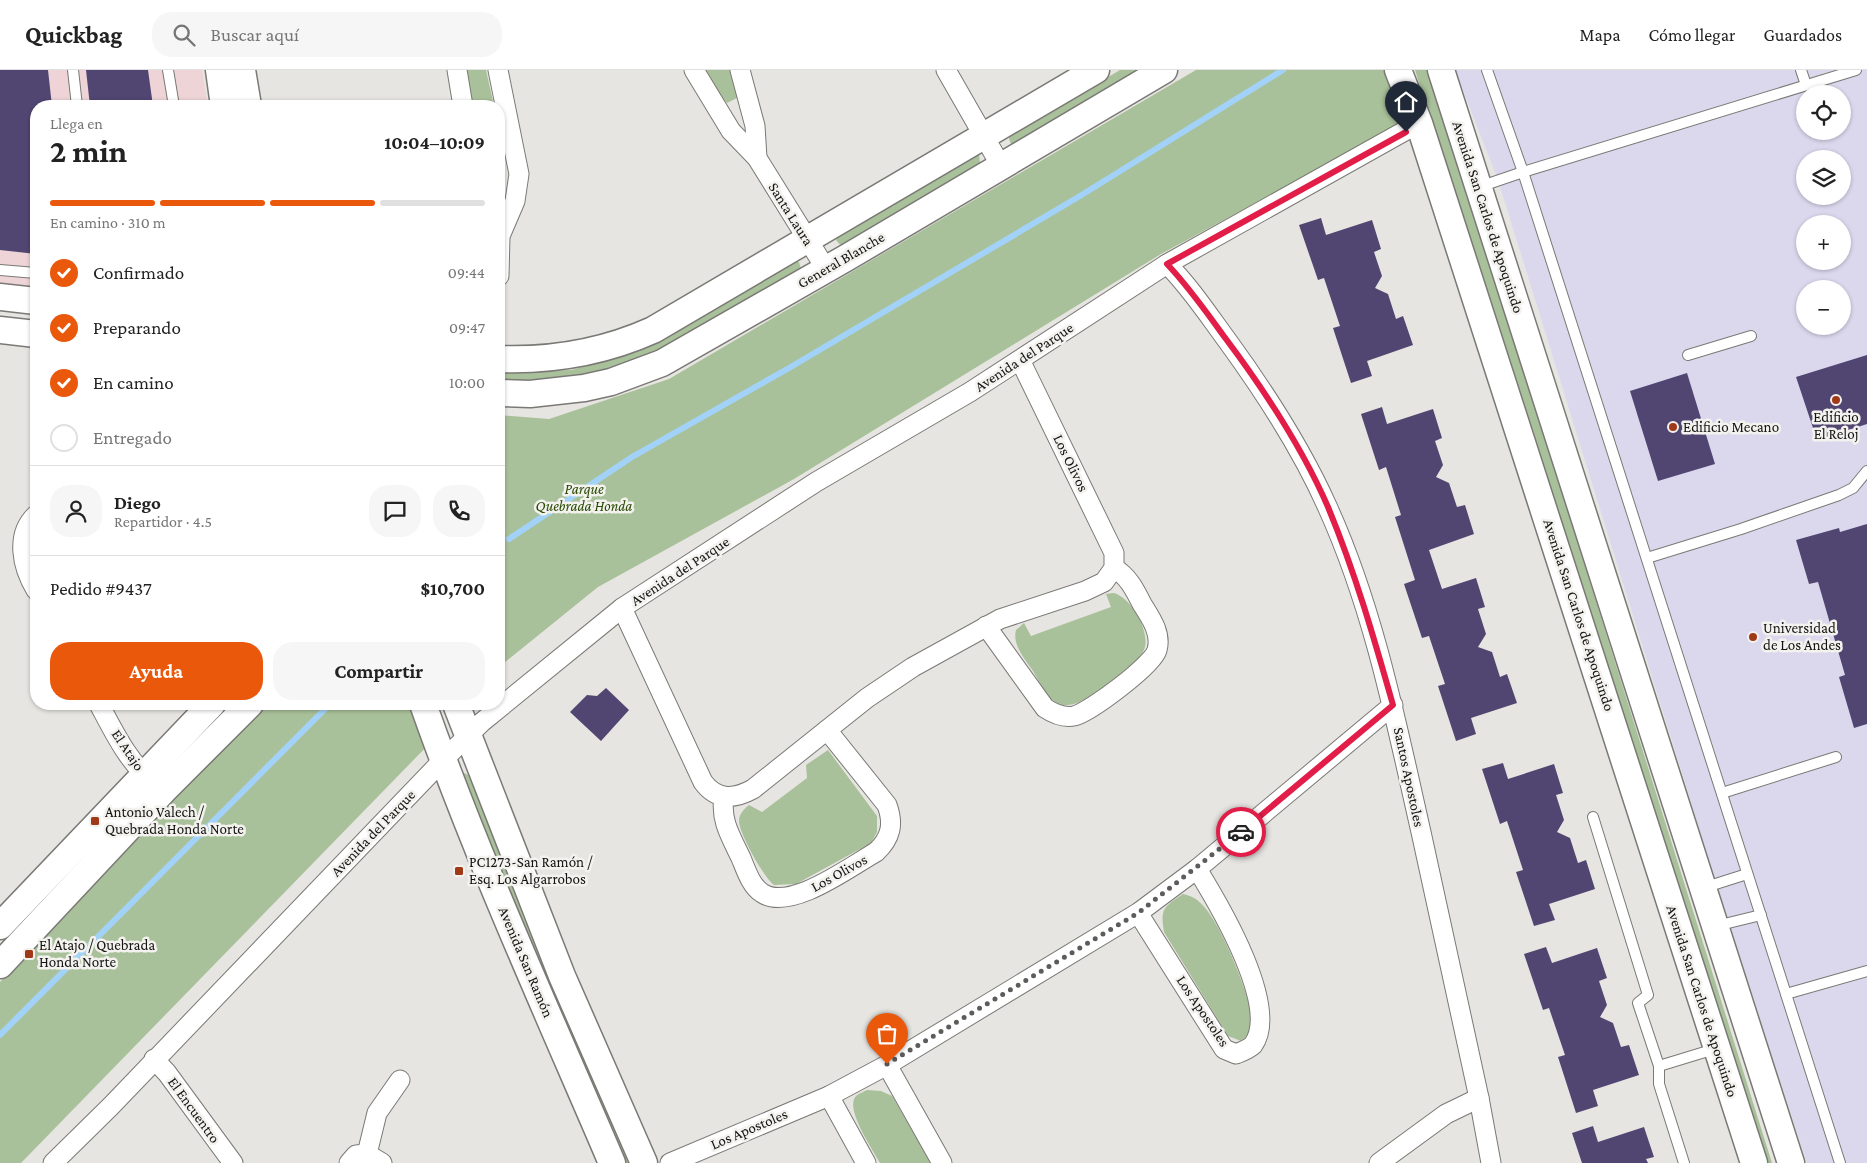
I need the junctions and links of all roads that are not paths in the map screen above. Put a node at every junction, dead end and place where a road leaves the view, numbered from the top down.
1 (74, 70) edge
2 (168, 70) edge
3 (219, 70) edge
4 (242, 70) edge
5 (456, 70) edge
6 (498, 70) edge
7 (694, 70) edge
8 (740, 70) edge
9 (946, 70) edge
10 (1096, 70) edge
11 (1164, 70) edge
12 (1398, 70) edge
13 (1441, 70) edge
14 (1487, 70) edge
15 (1801, 70) edge
16 (1856, 70) edge
17 (1806, 85) edge
18 (1809, 85) edge
19 (1796, 89) edge
20 (76, 100) edge
21 (173, 100) edge
22 (223, 100) edge
23 (247, 100) edge
24 (462, 100) edge
25 (504, 100) edge
26 (505, 105) edge
27 (1419, 123) junction
28 (984, 136) junction
29 (757, 158) junction
30 (1002, 166) junction
31 (1523, 172) junction
32 (1479, 188) junction
33 (505, 222) edge
34 (808, 241) junction
35 (1167, 264) junction
36 (0, 270) edge
37 (826, 270) junction
38 (30, 272) edge
39 (0, 296) edge
40 (30, 300) edge
41 (0, 330) edge
42 (30, 333) edge
43 (1751, 336) dead end
44 (1688, 356) dead end
45 (505, 359) edge
46 (1020, 360) junction
47 (505, 394) edge
48 (1867, 471) edge
49 (30, 520) edge
50 (1647, 558) junction
51 (1114, 568) junction
52 (30, 570) edge
53 (622, 608) junction
54 (986, 626) junction
55 (505, 705) edge
56 (1393, 705) junction
57 (102, 710) edge
58 (208, 710) edge
59 (243, 710) edge
60 (425, 710) edge
61 (458, 710) edge
62 (499, 710) edge
63 (827, 730) junction
64 (468, 736) junction
65 (1836, 757) dead end
66 (443, 760) junction
67 (154, 782) junction
68 (1722, 793) junction
69 (724, 797) junction
70 (1593, 817) dead end
71 (1197, 869) junction
72 (1747, 874) junction
73 (1702, 888) junction
74 (1138, 913) junction
75 (1760, 915) junction
76 (2, 920) edge
77 (1715, 926) junction
78 (25, 940) junction
79 (0, 965) edge
80 (1867, 971) edge
81 (1786, 994) junction
82 (1718, 1048) junction
83 (154, 1059) junction
84 (887, 1064) junction
85 (1659, 1066) junction
86 (400, 1080) dead end
87 (829, 1096) junction
88 (1479, 1098) junction
89 (375, 1158) edge
90 (53, 1163) edge
91 (233, 1163) edge
92 (349, 1163) edge
93 (612, 1163) edge
94 (644, 1163) edge
95 (670, 1163) edge
96 (866, 1163) edge
97 (942, 1163) edge
98 (1379, 1163) edge
99 (1492, 1163) edge
100 (1684, 1163) edge
101 (1754, 1163) edge
102 (1791, 1163) edge
103 (1840, 1163) edge

1 - 20 lane
2 - 21 lane
3 - 22 street
4 - 23 street
5 - 24 street
6 - 25 street
7 - 29 street, Santa Laura
8 - 29 street, Santa Laura
9 - 28 street
10 - 28 street
11 - 30 street, General Blanche
12 - 27 street, Avenida San Carlos de Apoquindo
13 - 32 street, Avenida San Carlos de Apoquindo
14 - 31 lane
15 - 17 lane
16 - 18 lane
19 - 31 lane
26 - 33 street
27 - 35 street, Avenida del Parque
27 - 82 street, Avenida San Carlos de Apoquindo
28 - 30 street
28 - 34 street
29 - 34 street, Santa Laura
30 - 37 street, General Blanche
31 - 32 lane
31 - 50 lane
32 - 73 street, Avenida San Carlos de Apoquindo
34 - 37 street, Santa Laura
34 - 45 street
35 - 46 street, Avenida del Parque
35 - 56 street, Santos Apostoles
36 - 38 lane
37 - 47 street, General Blanche
39 - 40 street
41 - 42 street
43 - 44 lane
46 - 51 street, Los Olivos
46 - 53 street, Avenida del Parque
48 - 50 lane
49 - 52 street
50 - 68 lane
51 - 54 street
51 - 54 street
53 - 55 street, Avenida del Parque
53 - 69 street
54 - 63 street
56 - 71 street, Los Apostoles
56 - 88 street, Santos Apostoles
57 - 67 street, El Atajo
58 - 67 street
59 - 67 street
60 - 66 street, Avenida San Ramón
61 - 64 street, Avenida San Ramón
62 - 64 street, Avenida del Parque
63 - 69 street
63 - 69 street, Los Olivos
64 - 66 street, Avenida del Parque
64 - 94 street, Avenida San Ramón
65 - 68 lane
66 - 83 street, Avenida del Parque
66 - 93 street, Avenida San Ramón
67 - 76 street
67 - 78 street
68 - 72 lane
70 - 85 lane
71 - 74 street, Los Apostoles
71 - 74 street, Los Apostoles
72 - 73 lane
72 - 75 lane
73 - 77 street, Avenida San Carlos de Apoquindo
74 - 84 street, Los Apostoles
75 - 77 lane
75 - 81 lane
76 - 78 street
77 - 102 street, Avenida San Carlos de Apoquindo
78 - 79 street
80 - 81 lane
81 - 103 lane
82 - 85 lane
82 - 101 street, Avenida San Carlos de Apoquindo
83 - 90 street, Avenida del Parque
83 - 91 street, El Encuentro
84 - 87 street, Los Apostoles
84 - 97 street
85 - 100 lane
86 - 89 street
87 - 95 street, Los Apostoles
87 - 96 street
88 - 98 street
88 - 99 street, Santos Apostoles
89 - 92 street

